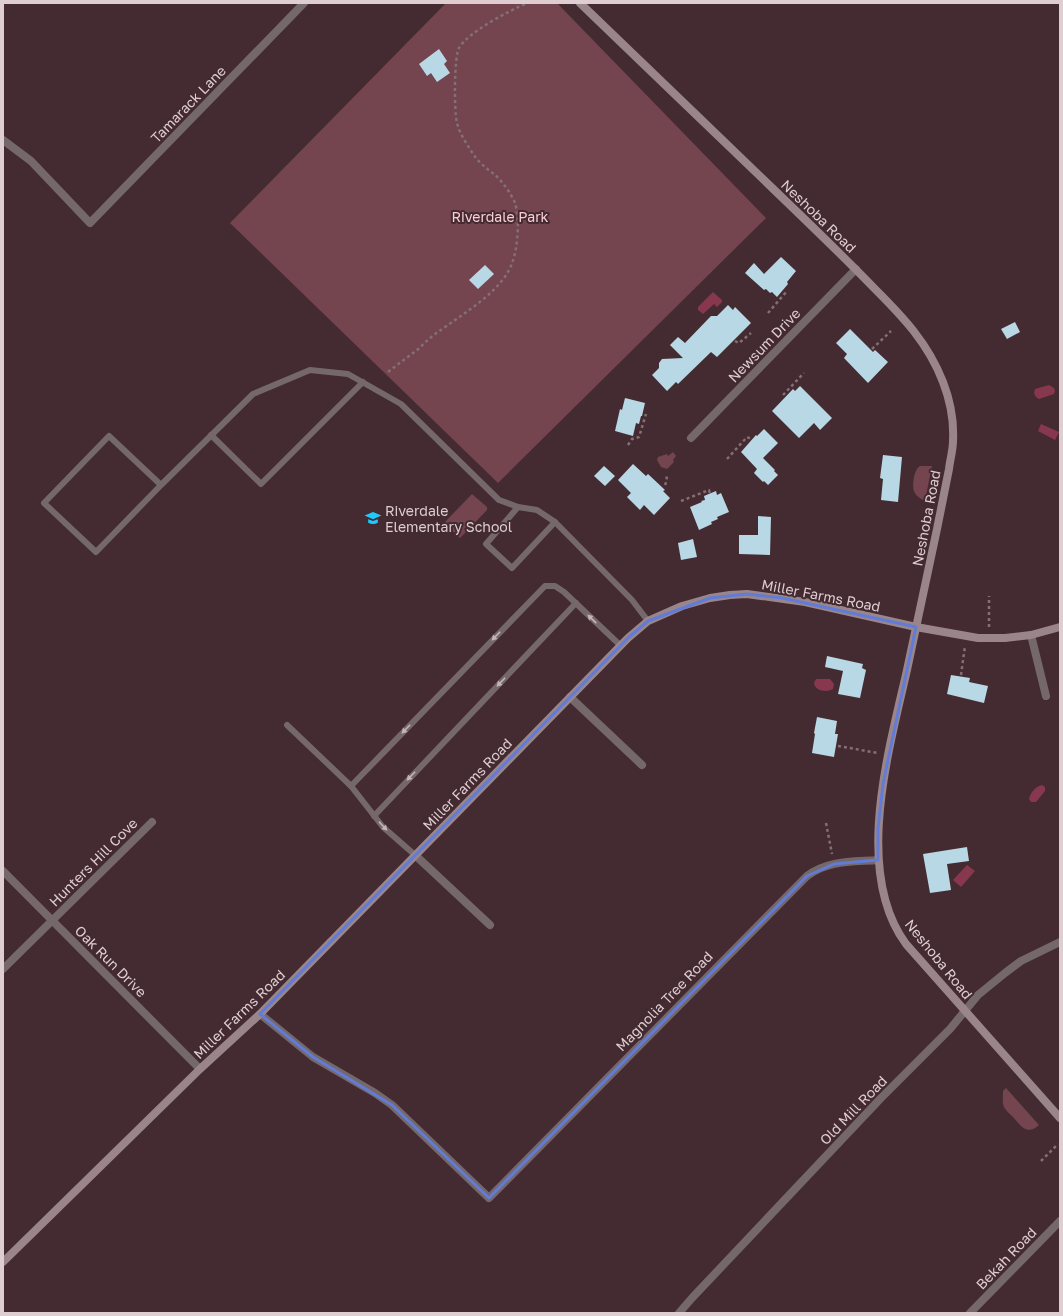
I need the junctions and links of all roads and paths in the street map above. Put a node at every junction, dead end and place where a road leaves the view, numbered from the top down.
1 (304, 3) edge
2 (526, 3) edge
3 (580, 3) edge
4 (3, 140) edge
5 (856, 269) junction
6 (787, 291) dead end
7 (768, 313) dead end
8 (891, 330) dead end
9 (751, 333) dead end
10 (735, 341) dead end
11 (872, 349) dead end
12 (388, 372) dead end
13 (804, 374) dead end
14 (363, 382) junction
15 (783, 395) dead end
16 (646, 414) dead end
17 (212, 435) junction
18 (691, 438) dead end
19 (751, 439) dead end
20 (628, 445) dead end
21 (727, 459) dead end
22 (666, 474) dead end
23 (161, 485) junction
24 (665, 485) dead end
25 (710, 494) dead end
26 (682, 501) dead end
27 (518, 507) junction
28 (555, 522) junction
29 (989, 596) dead end
30 (576, 603) junction
31 (648, 621) junction
32 (916, 627) junction
33 (989, 627) dead end
34 (1060, 627) edge
35 (1031, 635) junction
36 (966, 636) junction
37 (621, 646) junction
38 (961, 675) dead end
39 (1046, 696) dead end
40 (570, 697) junction
41 (287, 725) dead end
42 (838, 746) dead end
43 (878, 752) dead end
44 (642, 765) dead end
45 (351, 786) junction
46 (374, 816) junction
47 (152, 822) dead end
48 (826, 823) dead end
49 (415, 855) junction
50 (878, 860) junction
51 (834, 864) junction
52 (3, 871) edge
53 (53, 920) junction
54 (490, 925) dead end
55 (1060, 942) edge
56 (3, 969) edge
57 (965, 1011) junction
58 (260, 1014) junction
59 (200, 1069) junction
60 (1060, 1118) edge
61 (1058, 1144) dead end
62 (1041, 1161) dead end
63 (1060, 1221) edge
64 (3, 1262) edge
65 (679, 1313) edge
66 (970, 1313) edge

1 - 4 street, Tamarack Lane
2 - 12 path
3 - 5 street, Neshoba Road
5 - 18 street, Newsum Drive
5 - 32 street, Neshoba Road
6 - 7 path
8 - 11 path
9 - 10 path
13 - 15 path
14 - 17 lane
14 - 17 lane
14 - 27 lane
16 - 20 path
17 - 23 lane
19 - 21 path
22 - 24 path
23 - 23 lane
25 - 26 path
27 - 28 lane
27 - 28 lane
28 - 31 lane
29 - 33 path
37 -> 30 lane
30 -> 45 lane
30 -> 46 lane
31 - 32 street, Miller Farms Road
31 - 37 street, Miller Farms Road
32 - 36 street, Miller Farms Road
32 - 50 street, Neshoba Road
34 - 35 street, Miller Farms Road
35 - 36 street, Miller Farms Road
35 - 39 street
36 - 38 path
37 - 40 street, Miller Farms Road
40 - 44 street
40 - 49 street, Miller Farms Road
41 - 45 lane
42 - 43 path
45 - 46 lane
46 -> 49 lane
47 - 53 street, Hunters Hill Cove
48 - 51 path
49 - 54 street
49 - 58 street, Miller Farms Road
50 - 51 street, Magnolia Tree Road
50 - 57 street, Neshoba Road
51 - 58 street, Magnolia Tree Road
52 - 53 street, Oak Run Drive
53 - 56 street, Hunters Hill Cove
53 - 59 street, Oak Run Drive
55 - 57 street, Old Mill Road
57 - 60 street, Neshoba Road
57 - 65 street, Old Mill Road
58 - 59 street, Miller Farms Road
59 - 64 street, Miller Farms Road
61 - 62 path
63 - 66 street, Bekah Road

